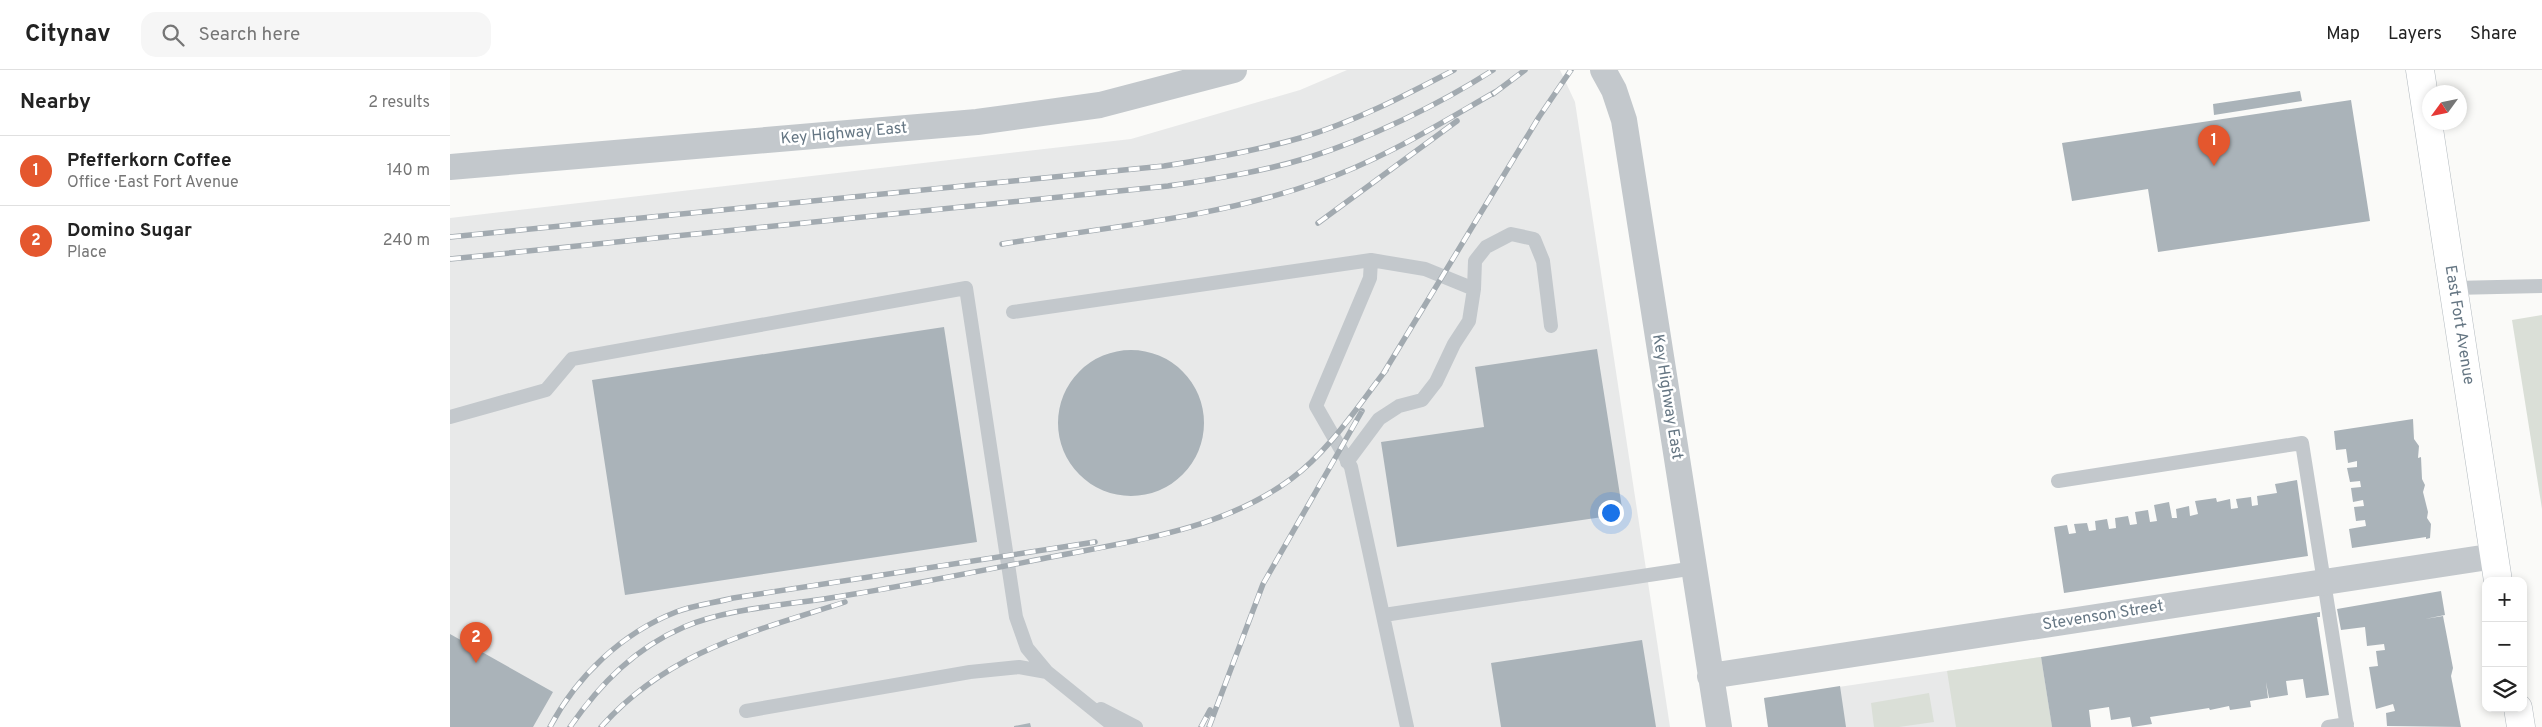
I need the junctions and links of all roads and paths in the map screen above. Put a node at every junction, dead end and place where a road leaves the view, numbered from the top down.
1 (1234, 70) edge
2 (1603, 70) edge
3 (2420, 70) edge
4 (450, 167) edge
5 (1370, 260) junction
6 (2542, 286) edge
7 (2453, 288) junction
8 (1474, 289) junction
9 (1013, 312) dead end
10 (1551, 326) dead end
11 (450, 417) edge
12 (1347, 462) junction
13 (2058, 481) dead end
14 (1694, 568) junction
15 (2496, 568) edge
16 (2324, 582) junction
17 (1384, 615) junction
18 (1046, 672) junction
19 (1710, 676) junction
20 (1072, 693) junction
21 (746, 711) dead end
22 (2519, 712) edge
23 (2347, 726) edge
24 (1115, 727) edge
25 (1136, 727) edge
26 (1407, 727) edge
27 (1719, 727) edge
28 (2328, 727) edge
29 (2521, 727) edge

1 - 4 street, Key Highway East
2 - 14 street, Key Highway East
3 - 7 street, East Fort Avenue
5 - 8 lane
5 - 9 lane
5 - 12 lane
6 - 7 lane
7 - 15 street, East Fort Avenue
8 - 10 lane
8 - 12 lane
11 - 18 lane
12 - 17 lane
13 - 16 lane
14 - 17 lane
14 - 19 street, Key Highway East
15 - 16 street, Stevenson Street
16 - 19 street, Stevenson Street
16 - 23 lane
17 - 26 lane
18 - 20 lane
18 - 21 lane
19 - 27 street, Key Highway East
20 - 24 lane
20 - 25 lane
22 - 29 street
23 - 28 lane

